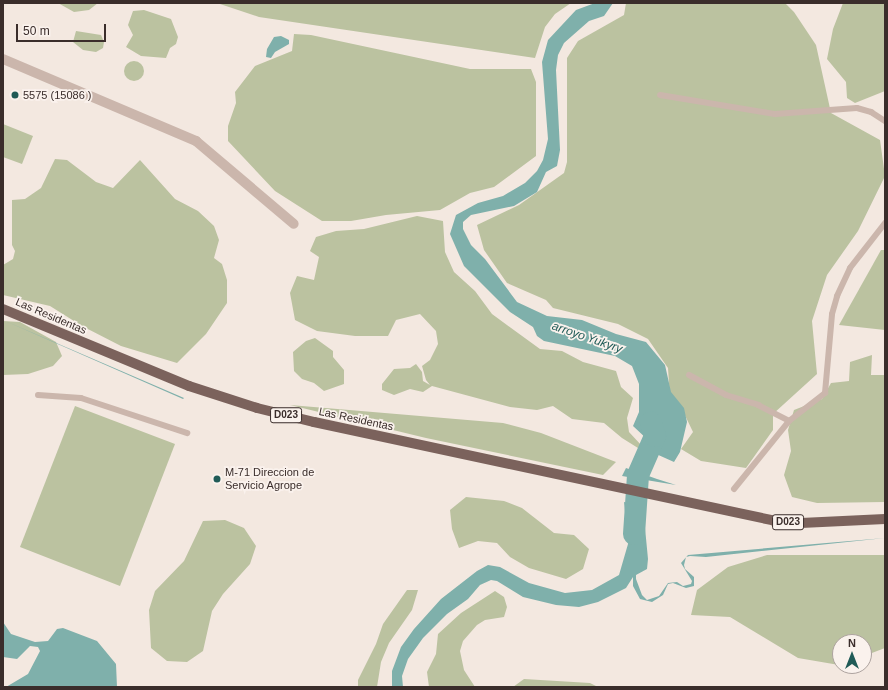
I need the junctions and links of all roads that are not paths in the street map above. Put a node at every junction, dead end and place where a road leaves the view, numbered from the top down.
1 (3, 59) edge
2 (660, 95) dead end
3 (885, 121) edge
4 (885, 223) edge
5 (294, 224) dead end
6 (885, 232) edge
7 (876, 234) junction
8 (3, 309) edge
9 (689, 375) dead end
10 (38, 395) dead end
11 (789, 422) junction
12 (187, 433) dead end
13 (734, 489) dead end
14 (885, 519) edge

1 - 5 street
2 - 3 lane
4 - 7 lane
6 - 7 lane
7 - 11 lane
8 - 14 main road, Las Residentas / D023
9 - 11 lane
10 - 12 lane
11 - 13 lane

